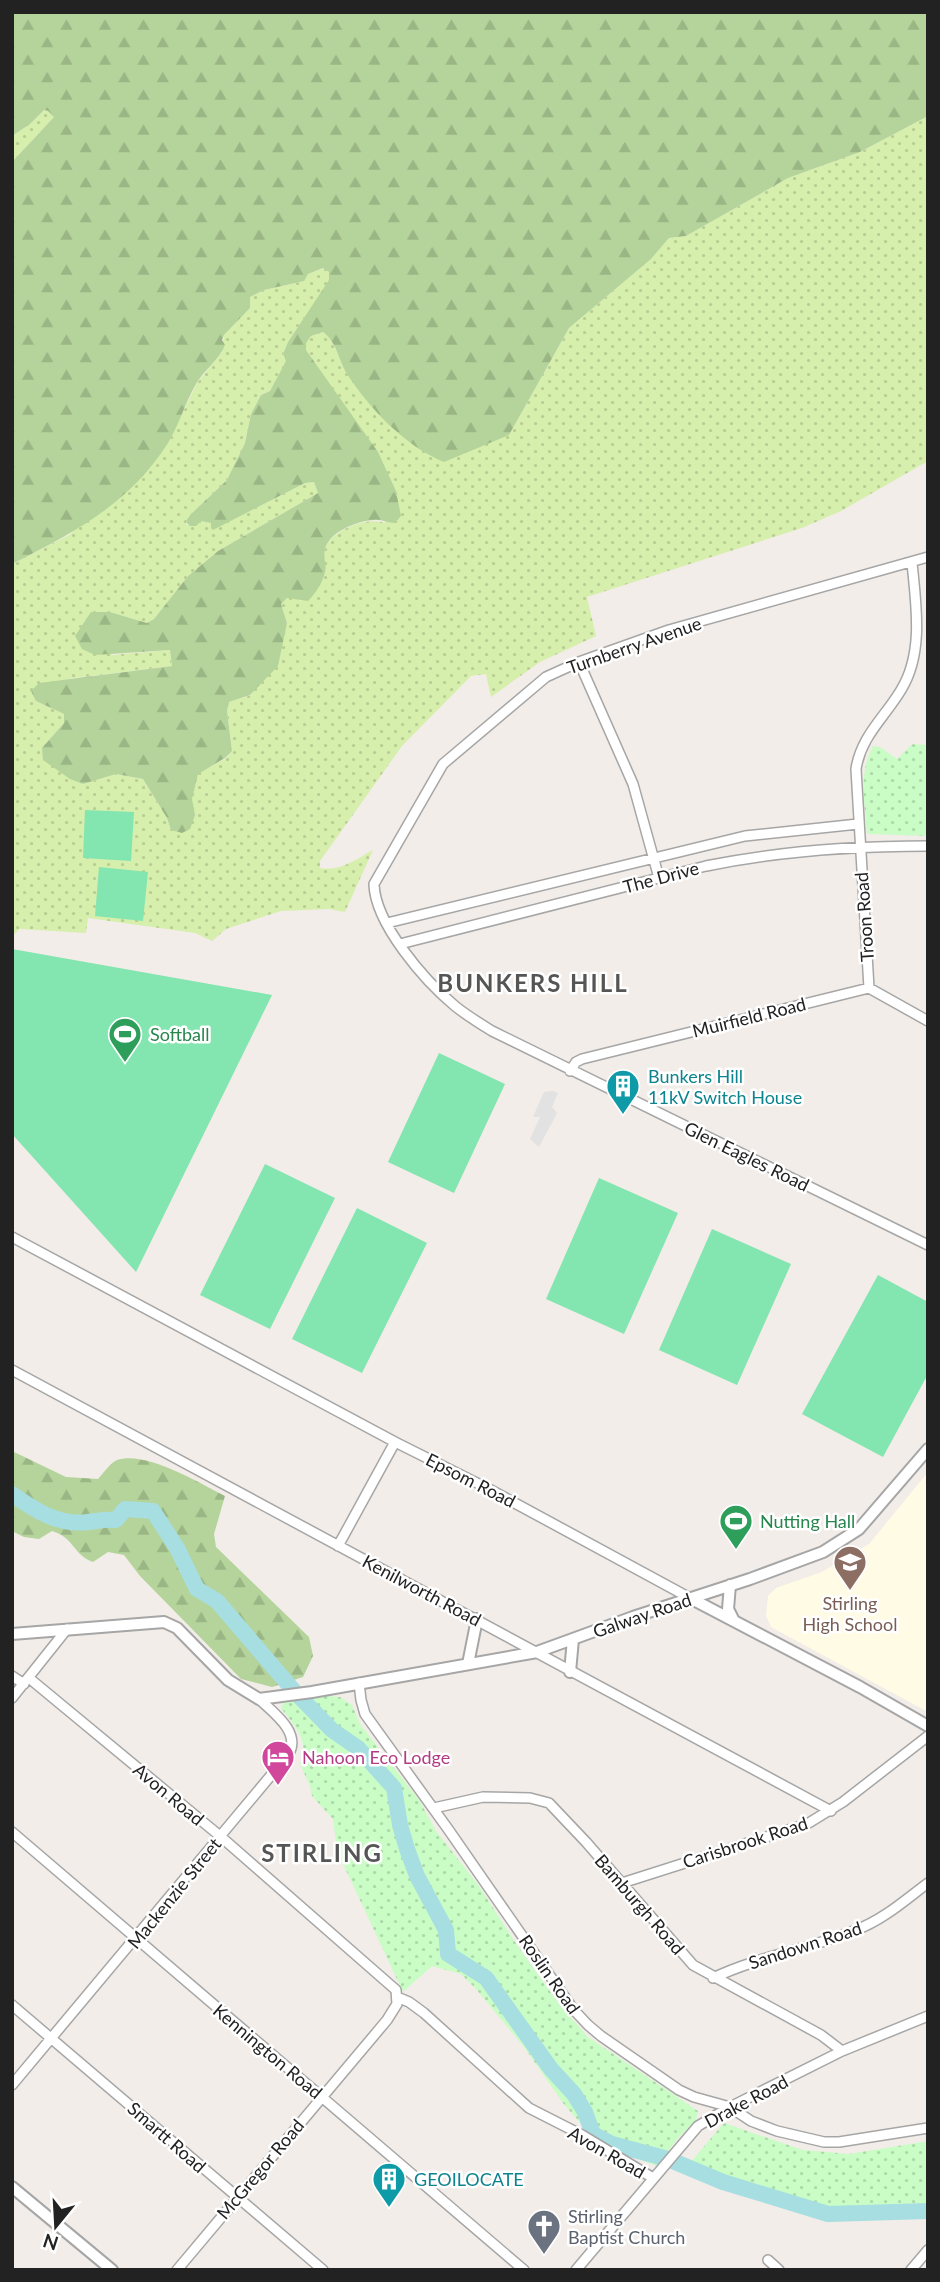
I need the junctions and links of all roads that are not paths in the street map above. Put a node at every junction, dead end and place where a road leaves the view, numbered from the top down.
1 (928, 558) edge
2 (912, 563) junction
3 (579, 662) junction
4 (858, 824) junction
5 (860, 846) junction
6 (928, 846) edge
7 (654, 857) junction
8 (659, 878) junction
9 (387, 922) junction
10 (400, 944) junction
11 (869, 988) junction
12 (928, 1021) edge
13 (570, 1071) junction
14 (12, 1237) edge
15 (928, 1245) edge
16 (12, 1370) edge
17 (395, 1441) junction
18 (928, 1449) edge
19 (338, 1546) junction
20 (730, 1586) junction
21 (690, 1598) junction
22 (477, 1619) junction
23 (733, 1619) junction
24 (68, 1629) junction
25 (12, 1634) edge
26 (573, 1639) junction
27 (537, 1652) junction
28 (468, 1664) junction
29 (570, 1672) junction
30 (12, 1676) edge
31 (26, 1681) junction
32 (359, 1683) junction
33 (12, 1698) edge
34 (259, 1699) junction
35 (928, 1726) edge
36 (928, 1736) edge
37 (434, 1808) junction
38 (831, 1811) junction
39 (12, 1832) edge
40 (220, 1836) junction
41 (622, 1883) junction
42 (928, 1883) edge
43 (137, 1938) junction
44 (713, 1978) junction
45 (397, 2001) junction
46 (12, 2005) edge
47 (928, 2016) edge
48 (52, 2039) junction
49 (842, 2051) junction
50 (12, 2085) edge
51 (322, 2096) junction
52 (730, 2107) junction
53 (928, 2128) edge
54 (653, 2178) junction
55 (12, 2187) edge
56 (237, 2196) junction
57 (927, 2252) edge
58 (768, 2260) dead end
59 (112, 2270) edge
60 (177, 2270) edge
61 (323, 2270) edge
62 (524, 2270) edge
63 (576, 2270) edge
64 (779, 2270) edge
65 (911, 2270) edge

1 - 2 street, Turnberry Avenue
2 - 3 street, Turnberry Avenue
2 - 4 street, Troon Road
3 - 7 street
3 - 9 street, Turnberry Avenue
4 - 5 street, Troon Road
4 - 7 street, The Drive
5 - 6 street, The Drive
5 - 8 street, The Drive
5 - 11 street, Troon Road
7 - 8 street
7 - 9 street, The Drive
8 - 10 street, The Drive
9 - 10 street, Turnberry Avenue
10 - 13 street, Glen Eagles Road
11 - 12 street
11 - 13 street, Muirfield Road
13 - 15 street, Glen Eagles Road
14 - 17 street, Epsom Road
16 - 19 street, Kenilworth Road
17 - 19 street
17 - 21 street, Epsom Road
18 - 20 street, Galway Road
19 - 22 street, Kenilworth Road
20 - 21 street, Galway Road
20 - 23 street
21 - 23 street, Epsom Road
21 - 26 street, Galway Road
22 - 27 street, Kenilworth Road
22 - 28 street
23 - 35 street, Epsom Road
24 - 25 street
24 - 31 street
24 - 34 street
26 - 27 street, Galway Road
26 - 29 street
27 - 28 street, Galway Road
27 - 29 street, Kenilworth Road
28 - 32 street, Galway Road
29 - 38 street, Kenilworth Road
30 - 31 street, Avon Road
31 - 33 street
31 - 40 street, Avon Road
32 - 34 street, Galway Road
32 - 37 street, Roslin Road
34 - 40 street, Mackenzie Street
36 - 38 street, Carisbrook Road
37 - 41 street, Bamburgh Road
37 - 52 street, Roslin Road
38 - 41 street, Carisbrook Road
39 - 43 street, Kennington Road
40 - 43 street, Mackenzie Street
40 - 45 street, Avon Road
41 - 44 street, Bamburgh Road
42 - 44 street, Sandown Road
43 - 48 street, Mackenzie Street
43 - 51 street, Kennington Road
44 - 49 street, Bamburgh Road
45 - 51 street, McGregor Road
45 - 54 street, Avon Road
46 - 48 street, Smartt Road
47 - 49 street, Drake Road
48 - 50 street, Mackenzie Street
48 - 56 street, Smartt Road
49 - 52 street, Drake Road
51 - 56 street, McGregor Road
51 - 62 street, Kennington Road
52 - 53 street, Roslin Road
52 - 54 street, Drake Road
54 - 63 street, Drake Road
55 - 59 street
56 - 60 street, McGregor Road
56 - 61 street, Smartt Road
57 - 65 street
58 - 64 street

